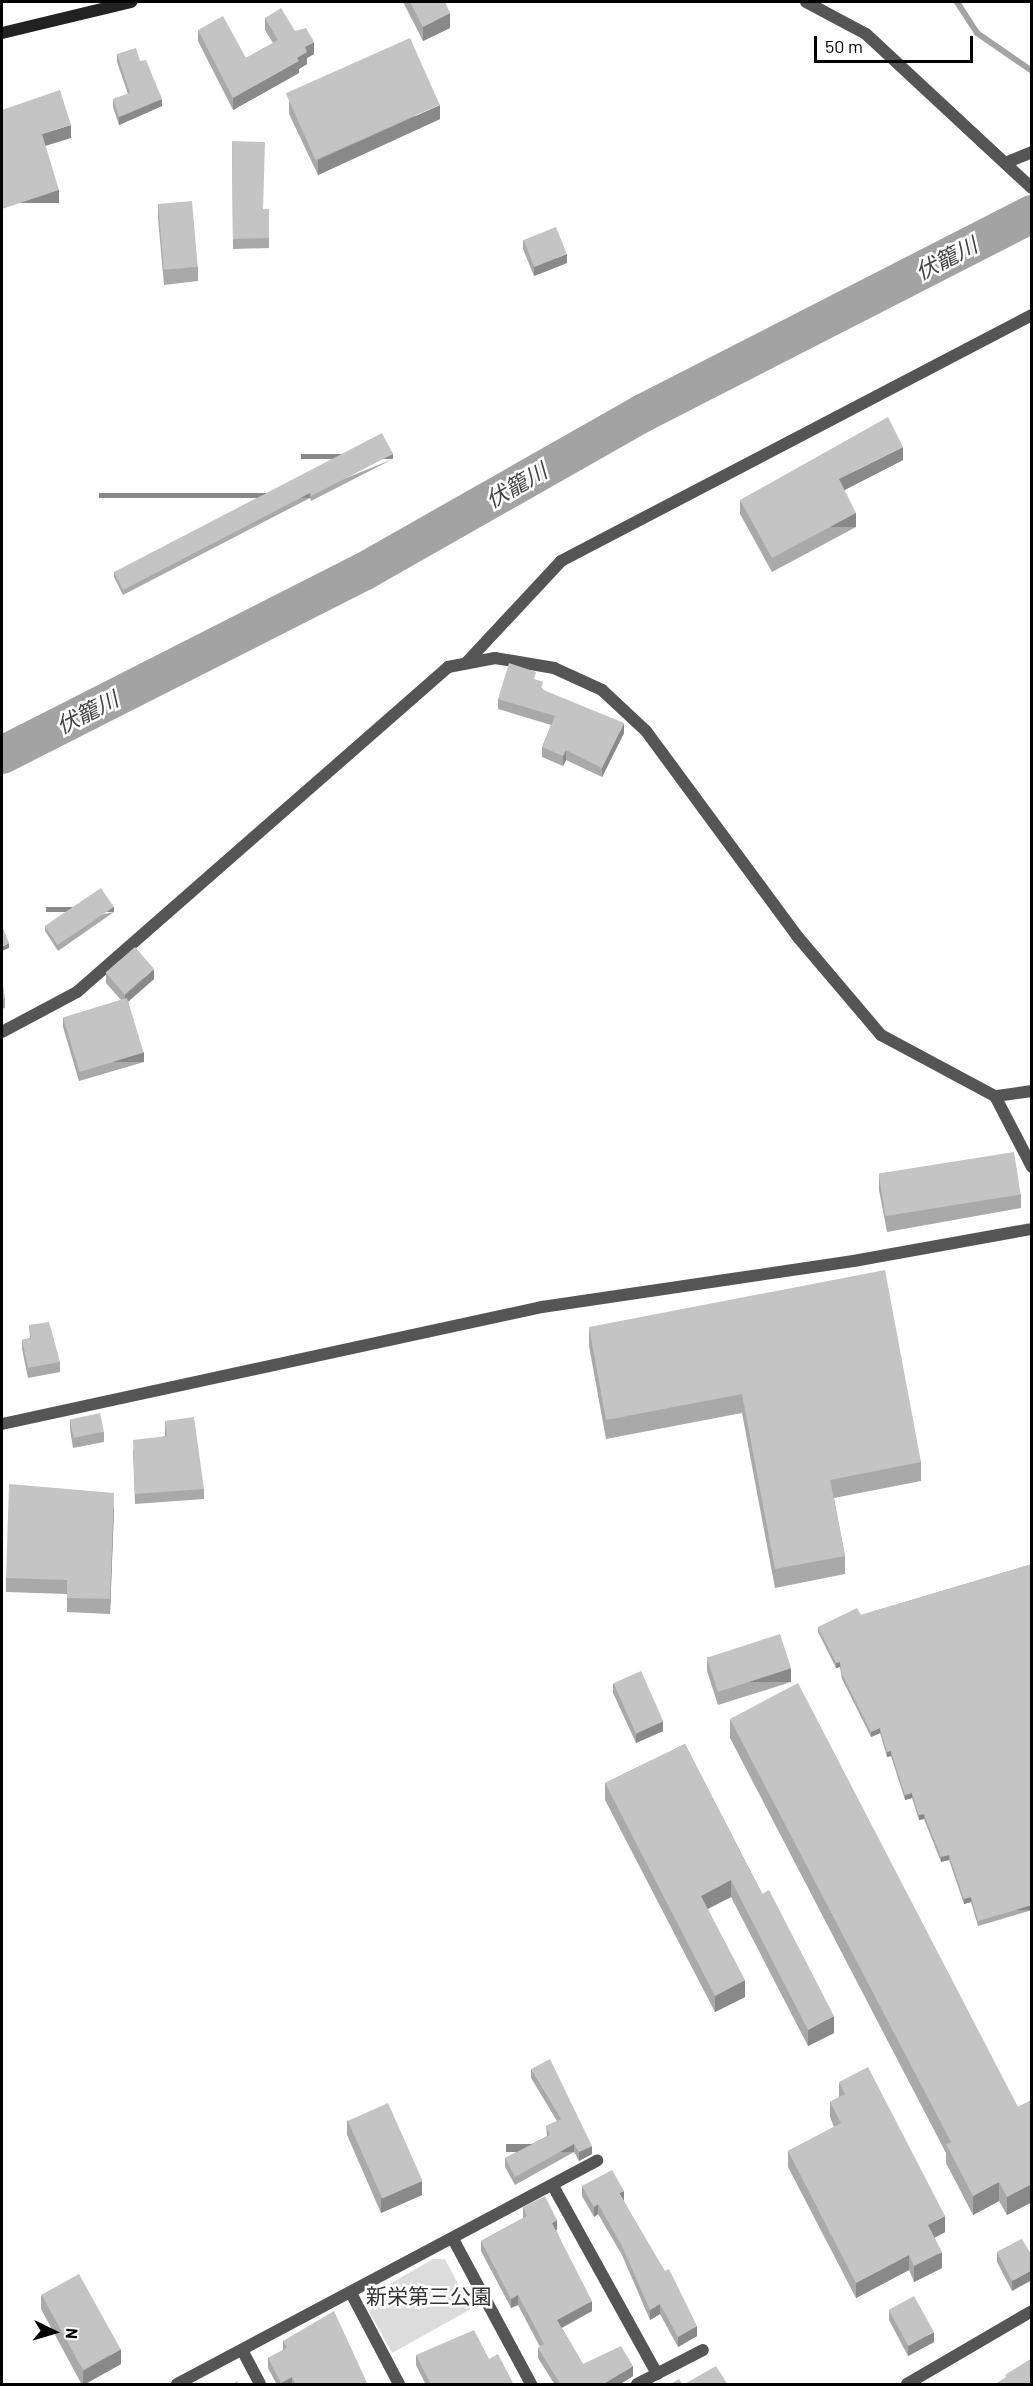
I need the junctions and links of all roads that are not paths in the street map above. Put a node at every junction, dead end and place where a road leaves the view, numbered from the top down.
1 (131, 2) edge
2 (806, 2) edge
3 (2, 33) edge
4 (1032, 153) edge
5 (1005, 163) junction
6 (1029, 185) edge
7 (1032, 315) edge
8 (466, 663) junction
9 (2, 1032) edge
10 (1032, 1090) edge
11 (995, 1096) junction
12 (1032, 1167) edge
13 (1032, 1229) edge
14 (2, 1424) edge
15 (597, 2161) dead end
16 (553, 2186) junction
17 (453, 2239) junction
18 (351, 2293) junction
19 (1032, 2312) edge
20 (242, 2350) junction
21 (703, 2350) dead end
22 (657, 2374) junction
23 (177, 2385) edge
24 (260, 2385) edge
25 (399, 2385) edge
26 (531, 2385) edge
27 (638, 2385) edge
28 (907, 2385) edge

1 - 3 main road
2 - 5 street
4 - 5 street
5 - 6 street
7 - 8 street
8 - 9 street
8 - 11 street
10 - 11 street
11 - 12 street
13 - 14 street
15 - 16 street
16 - 17 street
16 - 22 street
17 - 18 street
17 - 26 street
18 - 20 street
18 - 25 street
19 - 28 street
20 - 23 street
20 - 24 street
21 - 22 street
22 - 27 street

